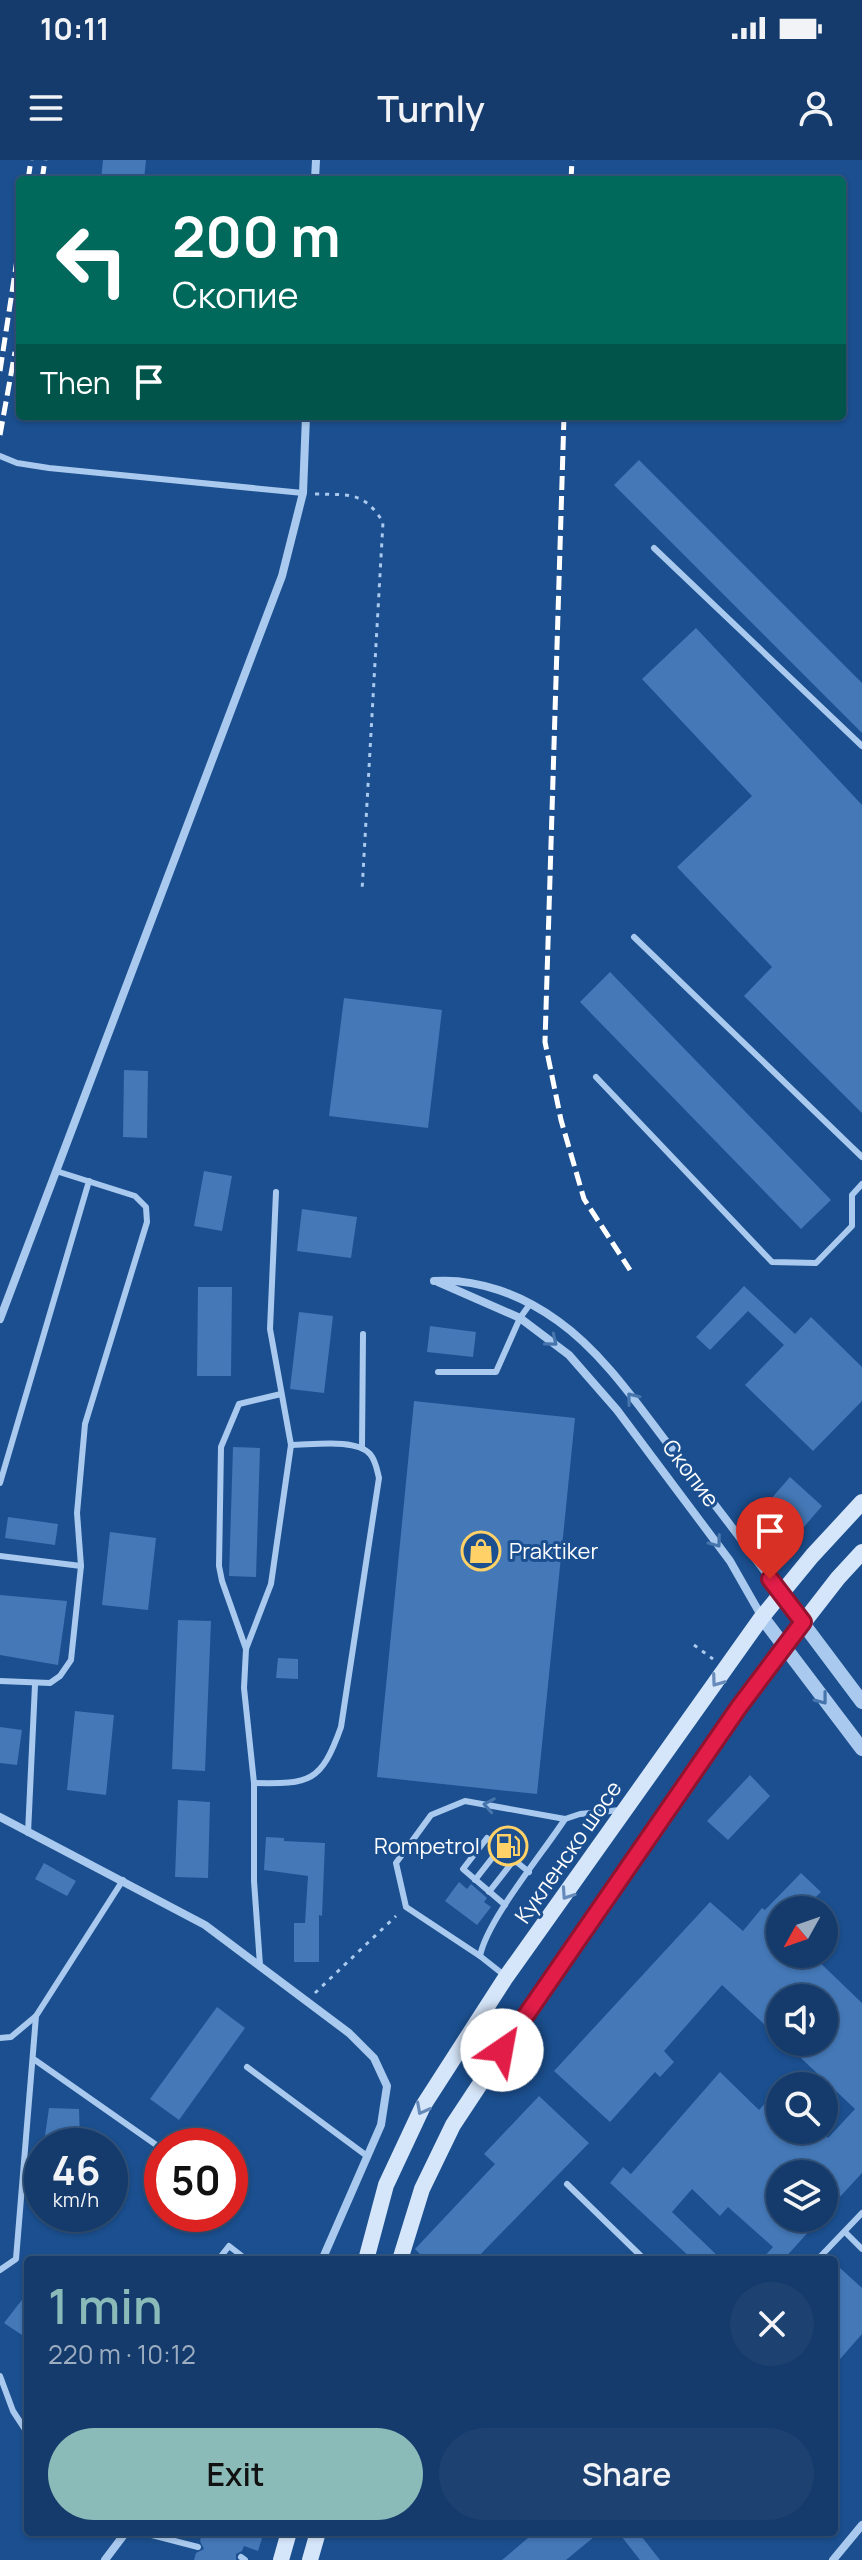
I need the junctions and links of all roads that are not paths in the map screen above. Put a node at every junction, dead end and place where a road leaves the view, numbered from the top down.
1 (306, 420) edge
2 (0, 456) edge
3 (303, 493) junction
4 (654, 548) dead end
5 (862, 746) edge
6 (634, 937) dead end
7 (596, 1077) dead end
8 (862, 1157) edge
9 (56, 1171) junction
10 (89, 1181) junction
11 (862, 1184) edge
12 (276, 1192) dead end
13 (530, 1304) junction
14 (520, 1318) junction
15 (0, 1319) edge
16 (363, 1334) dead end
17 (438, 1372) dead end
18 (281, 1394) junction
19 (649, 1419) junction
20 (631, 1431) junction
21 (291, 1445) junction
22 (362, 1447) junction
23 (0, 1483) edge
24 (862, 1502) edge
25 (862, 1552) edge
26 (0, 1556) edge
27 (81, 1566) junction
28 (862, 1569) edge
29 (843, 1572) junction
30 (781, 1594) junction
31 (762, 1617) junction
32 (803, 1622) junction
33 (784, 1648) junction
34 (246, 1649) junction
35 (841, 1675) junction
36 (0, 1681) edge
37 (35, 1685) junction
38 (862, 1693) edge
39 (862, 1702) edge
40 (862, 1749) edge
41 (254, 1783) junction
42 (624, 1810) junction
43 (0, 1817) edge
44 (565, 1819) junction
45 (28, 1833) junction
46 (500, 1848) junction
47 (514, 1860) junction
48 (529, 1872) junction
49 (123, 1880) junction
50 (475, 1880) junction
51 (489, 1892) junction
52 (505, 1905) junction
53 (480, 1956) junction
54 (260, 1965) junction
55 (506, 1977) junction
56 (36, 2016) junction
57 (0, 2038) edge
58 (35, 2060) junction
59 (247, 2067) dead end
60 (144, 2136) edge
61 (367, 2156) junction
62 (567, 2184) dead end
63 (862, 2213) edge
64 (845, 2232) junction
65 (862, 2249) edge
66 (221, 2256) edge
67 (242, 2256) edge
68 (324, 2256) edge
69 (367, 2256) edge
70 (401, 2256) edge
71 (641, 2256) edge
72 (821, 2256) edge
73 (0, 2270) edge
74 (0, 2376) edge
75 (24, 2428) edge
76 (862, 2525) edge
77 (123, 2536) edge
78 (155, 2536) edge
79 (288, 2536) edge
80 (317, 2536) edge
81 (198, 2547) dead end
82 (105, 2560) edge
83 (281, 2560) edge
84 (310, 2560) edge
85 (833, 2560) edge

1 - 3 street
2 - 3 lane
3 - 9 street
4 - 5 lane
6 - 8 lane
7 - 11 lane
9 - 10 lane
9 - 15 street
10 - 23 lane
10 - 27 lane
12 - 18 lane
13 - 14 lane
13 - 14 street, Скопие
19 -> 13 street
14 - 17 lane
14 -> 20 street, Скопие
16 - 22 lane
18 - 21 lane
18 - 34 lane
19 - 20 street
19 - 30 street
20 -> 31 street, Скопие
21 - 22 lane
21 - 34 lane
22 - 41 lane
24 - 30 main road, Кукленско шосе
25 - 29 main road
26 - 27 lane
27 - 37 lane
28 - 29 lane
29 - 32 main road
30 - 31 main road, Кукленско шосе
30 - 32 street
31 - 33 street, Скопие
31 -> 42 main road, Кукленско шосе
32 - 33 main road
32 - 35 street
33 -> 40 street, Скопие
33 - 70 main road
34 - 41 lane
35 - 38 lane
35 - 39 street
36 - 37 lane
37 - 45 lane
41 - 54 lane
42 - 44 lane
42 -> 55 main road, Кукленско шосе
43 - 45 street
44 - 48 lane
44 -> 53 lane
45 - 49 street
46 - 47 lane
46 - 50 lane
46 - 50 lane
47 - 48 lane
47 - 51 lane
48 - 52 lane
49 - 54 street
49 - 56 lane
50 - 51 lane
51 - 52 lane
52 - 53 lane
53 - 55 lane
54 - 61 street
55 -> 69 main road, Кукленско шосе
56 - 57 lane
56 - 58 lane
58 - 60 lane
58 - 73 lane
59 - 61 lane
61 - 68 street
62 - 71 lane
63 - 64 lane
64 - 65 lane
64 - 72 lane
66 - 67 lane
74 - 75 lane
76 - 85 street
77 - 82 street
78 - 81 lane
79 - 83 main road
80 - 84 main road

